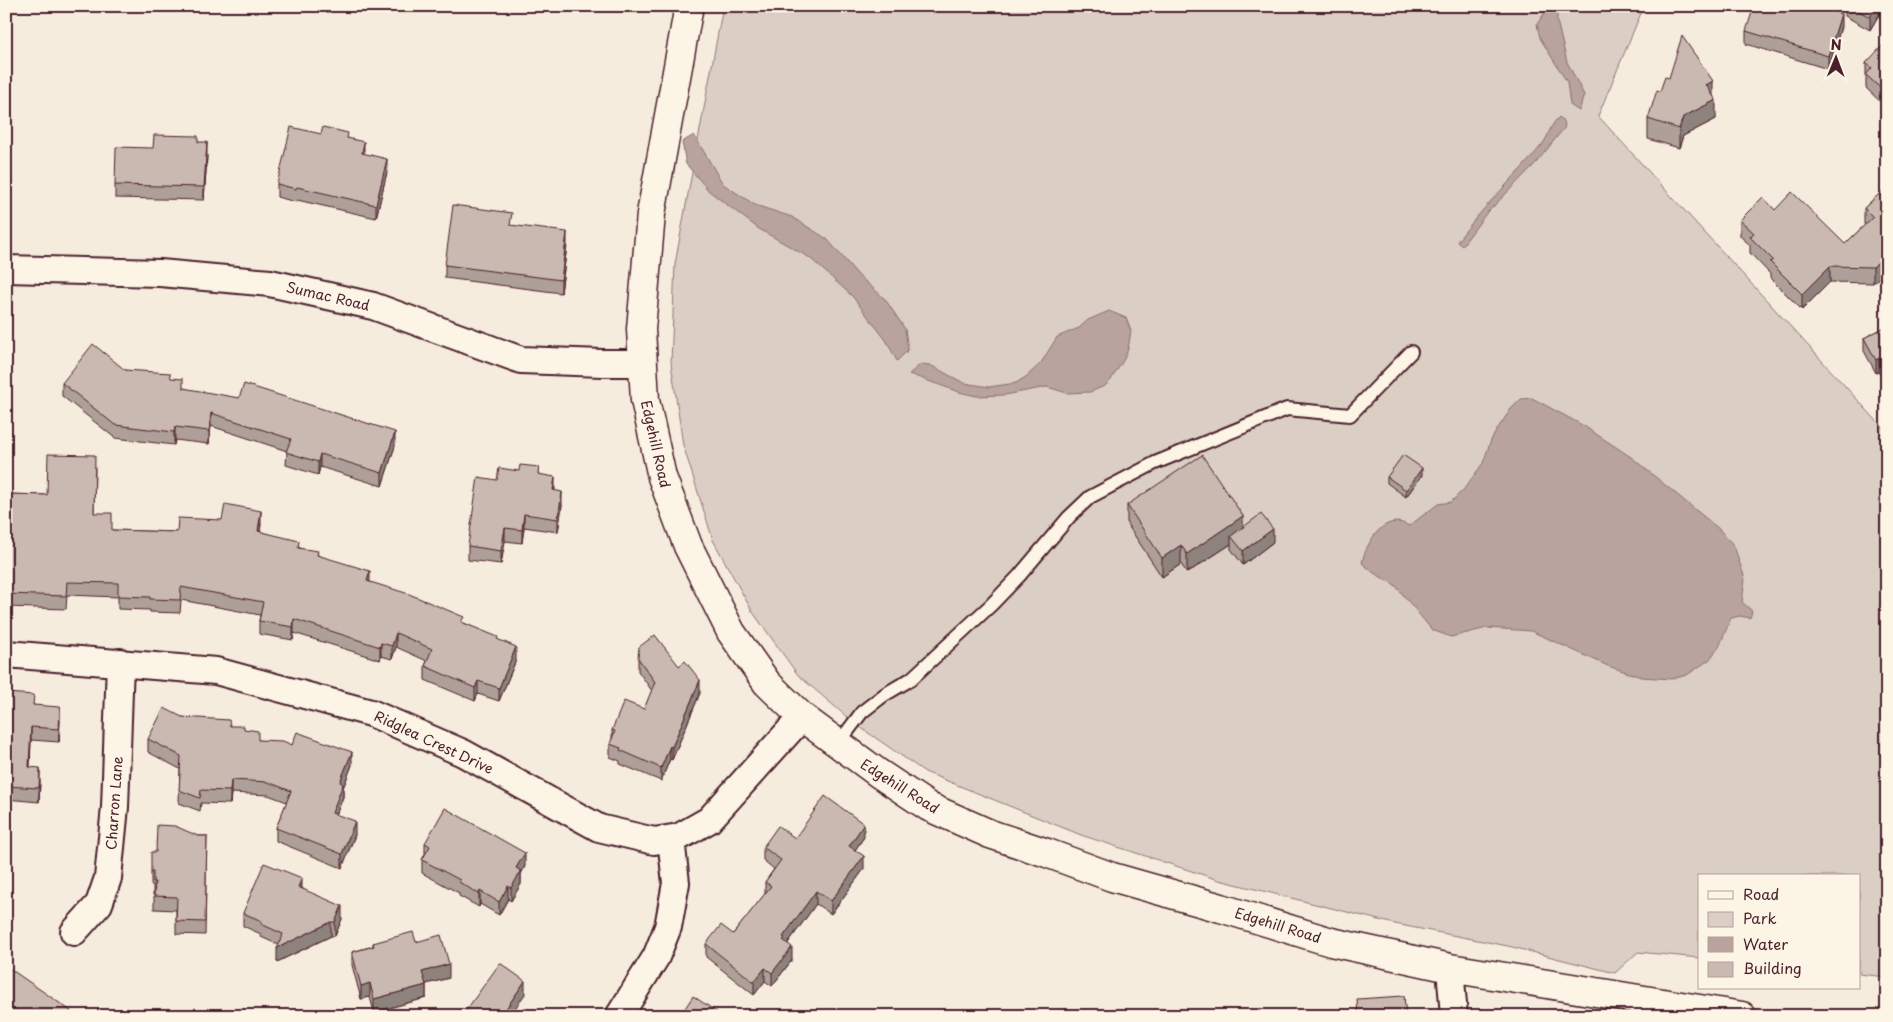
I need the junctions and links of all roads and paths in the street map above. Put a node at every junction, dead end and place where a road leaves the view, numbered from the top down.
1 (689, 6) edge
2 (6, 269) edge
3 (1411, 352) dead end
4 (642, 363) junction
5 (6, 654) edge
6 (120, 662) junction
7 (802, 717) junction
8 (838, 744) junction
9 (671, 838) junction
10 (74, 932) dead end
11 (1450, 968) junction
12 (619, 1016) edge
13 (1454, 1016) edge
14 (1742, 1016) edge

1 - 4 street, Edgehill Road
2 - 4 street, Sumac Road
3 - 8 lane
4 - 7 street, Edgehill Road
5 - 6 street, Ridglea Crest Drive
6 - 9 street, Ridglea Crest Drive
6 - 10 street, Charron Lane
7 - 8 street, Edgehill Road
7 - 9 street, Ridglea Crest Drive
8 - 11 street, Edgehill Road
9 - 12 street
11 - 13 street
11 - 14 street, Edgehill Road

